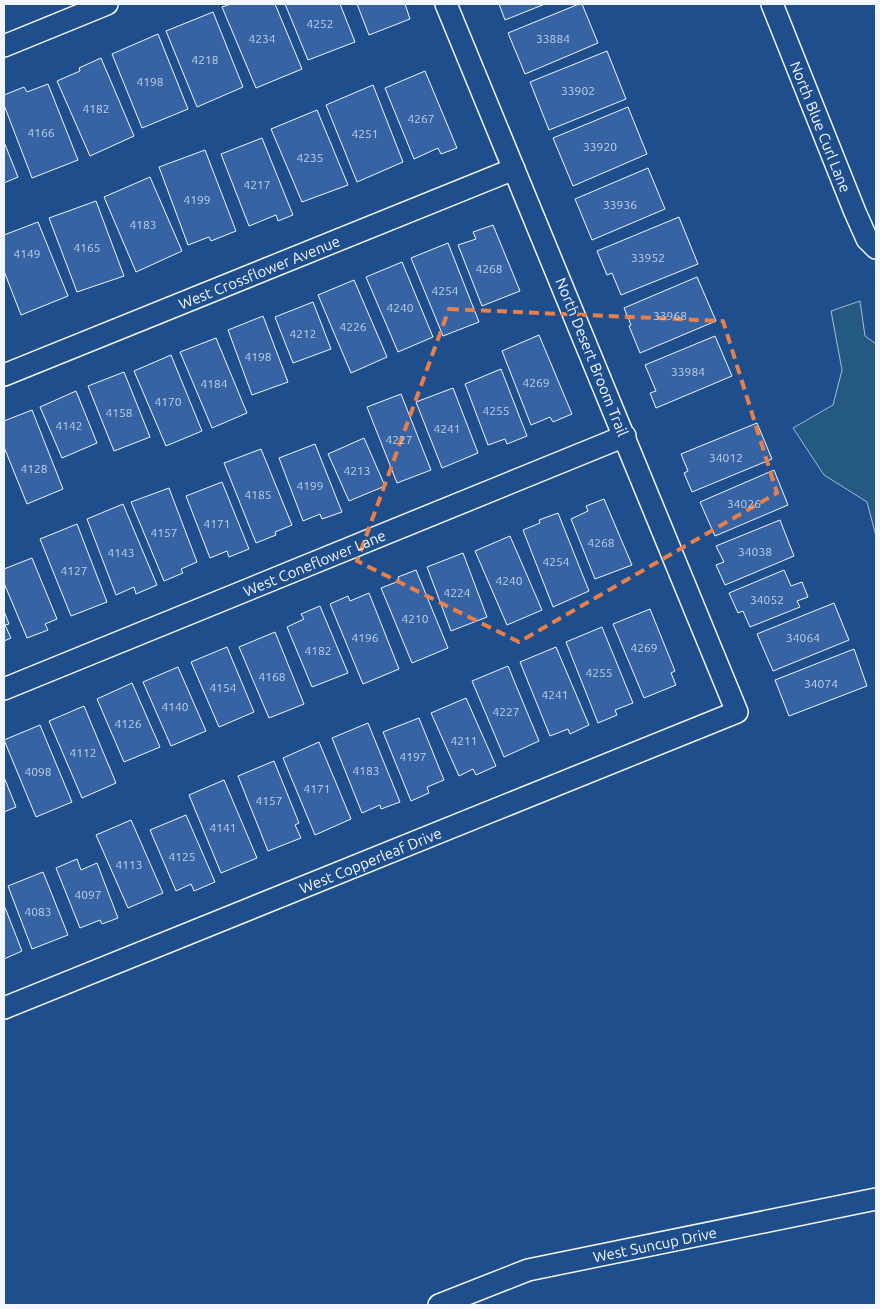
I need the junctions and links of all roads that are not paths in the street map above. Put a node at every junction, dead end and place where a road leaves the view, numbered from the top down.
1 (107, 4) edge
2 (446, 4) edge
3 (772, 4) edge
4 (4, 46) edge
5 (514, 169) junction
6 (876, 248) edge
7 (4, 375) edge
8 (624, 436) junction
9 (4, 689) edge
10 (737, 712) joint
11 (4, 1008) edge
12 (876, 1199) edge
13 (439, 1305) edge

1 - 4 street
2 - 5 street, North Desert Broom Trail
3 - 6 street, North Blue Curl Lane
5 - 7 street, West Crossflower Avenue
5 - 8 street, North Desert Broom Trail
8 - 9 street, West Coneflower Lane
8 - 10 street, North Desert Broom Trail
10 - 11 street, West Copperleaf Drive
12 - 13 street, West Suncup Drive

